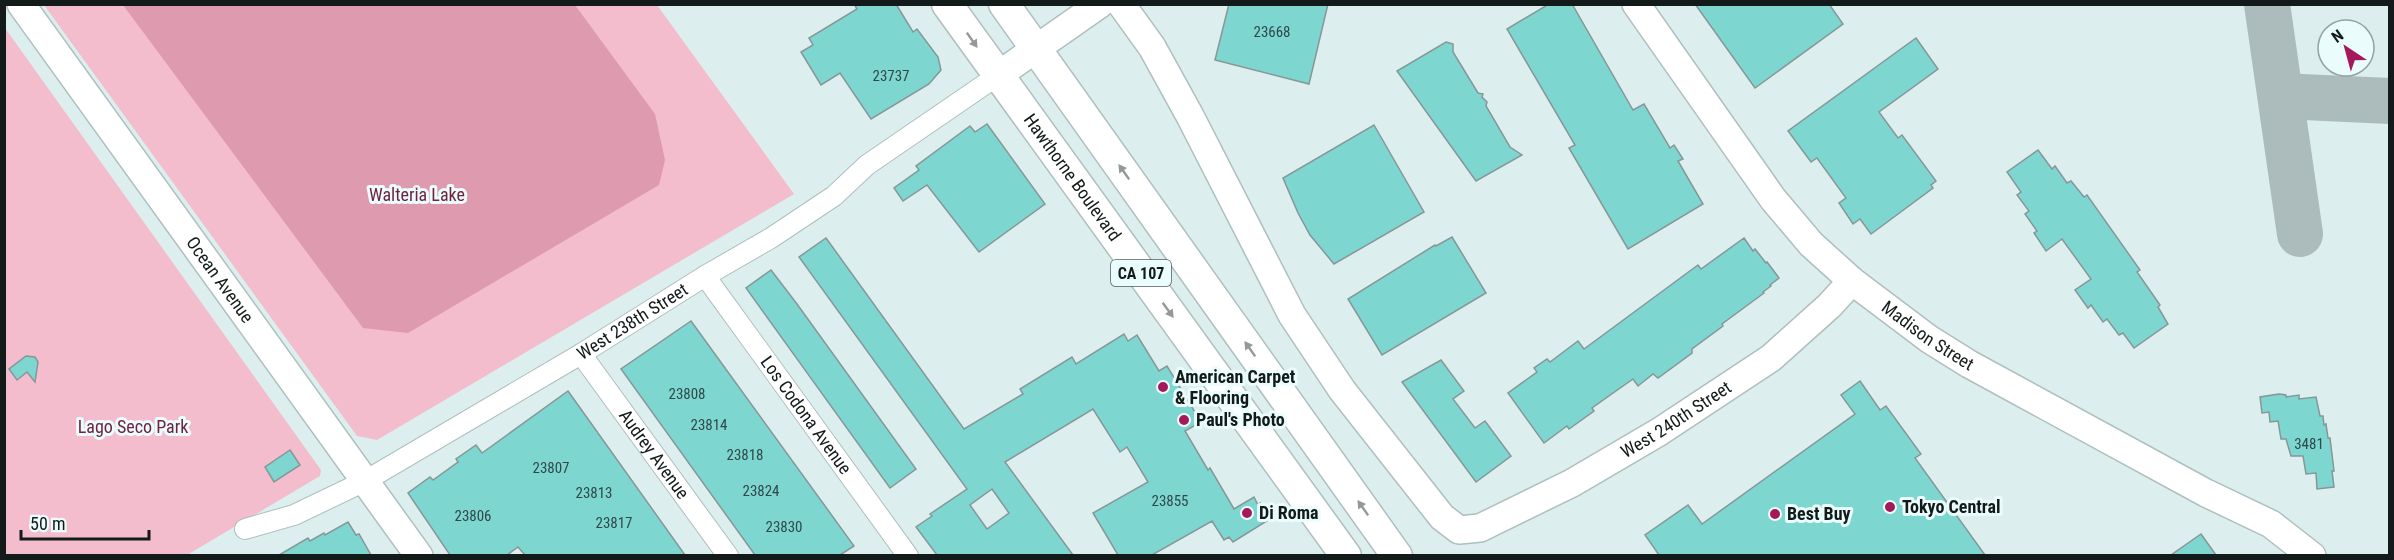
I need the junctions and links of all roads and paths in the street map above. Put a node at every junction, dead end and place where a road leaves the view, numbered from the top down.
1 (21, 4) edge
2 (947, 4) edge
3 (1004, 4) edge
4 (1100, 4) edge
5 (1121, 4) edge
6 (1636, 4) edge
7 (1037, 50) junction
8 (998, 76) junction
9 (705, 276) junction
10 (1852, 281) junction
11 (581, 354) junction
12 (365, 481) junction
13 (245, 529) dead end
14 (419, 555) edge
15 (728, 555) edge
16 (908, 555) edge
17 (1346, 555) edge
18 (1396, 555) edge
19 (2312, 555) edge

1 - 12 street, Ocean Avenue
2 -> 8 main road, Hawthorne Boulevard / CA 107
3 - 7 main road, CA 107
4 - 7 street
5 - 10 street, West 240th Street
6 - 10 street, Madison Street
7 - 8 street
18 -> 7 main road, CA 107
8 - 9 street, West 238th Street
8 -> 17 main road, Hawthorne Boulevard / CA 107
9 - 11 street, West 238th Street
9 - 16 street, Los Codona Avenue
10 - 19 street, Madison Street
11 - 12 street, West 238th Street
11 - 15 street, Audrey Avenue
12 - 13 street, West 238th Street
12 - 14 street, Ocean Avenue

